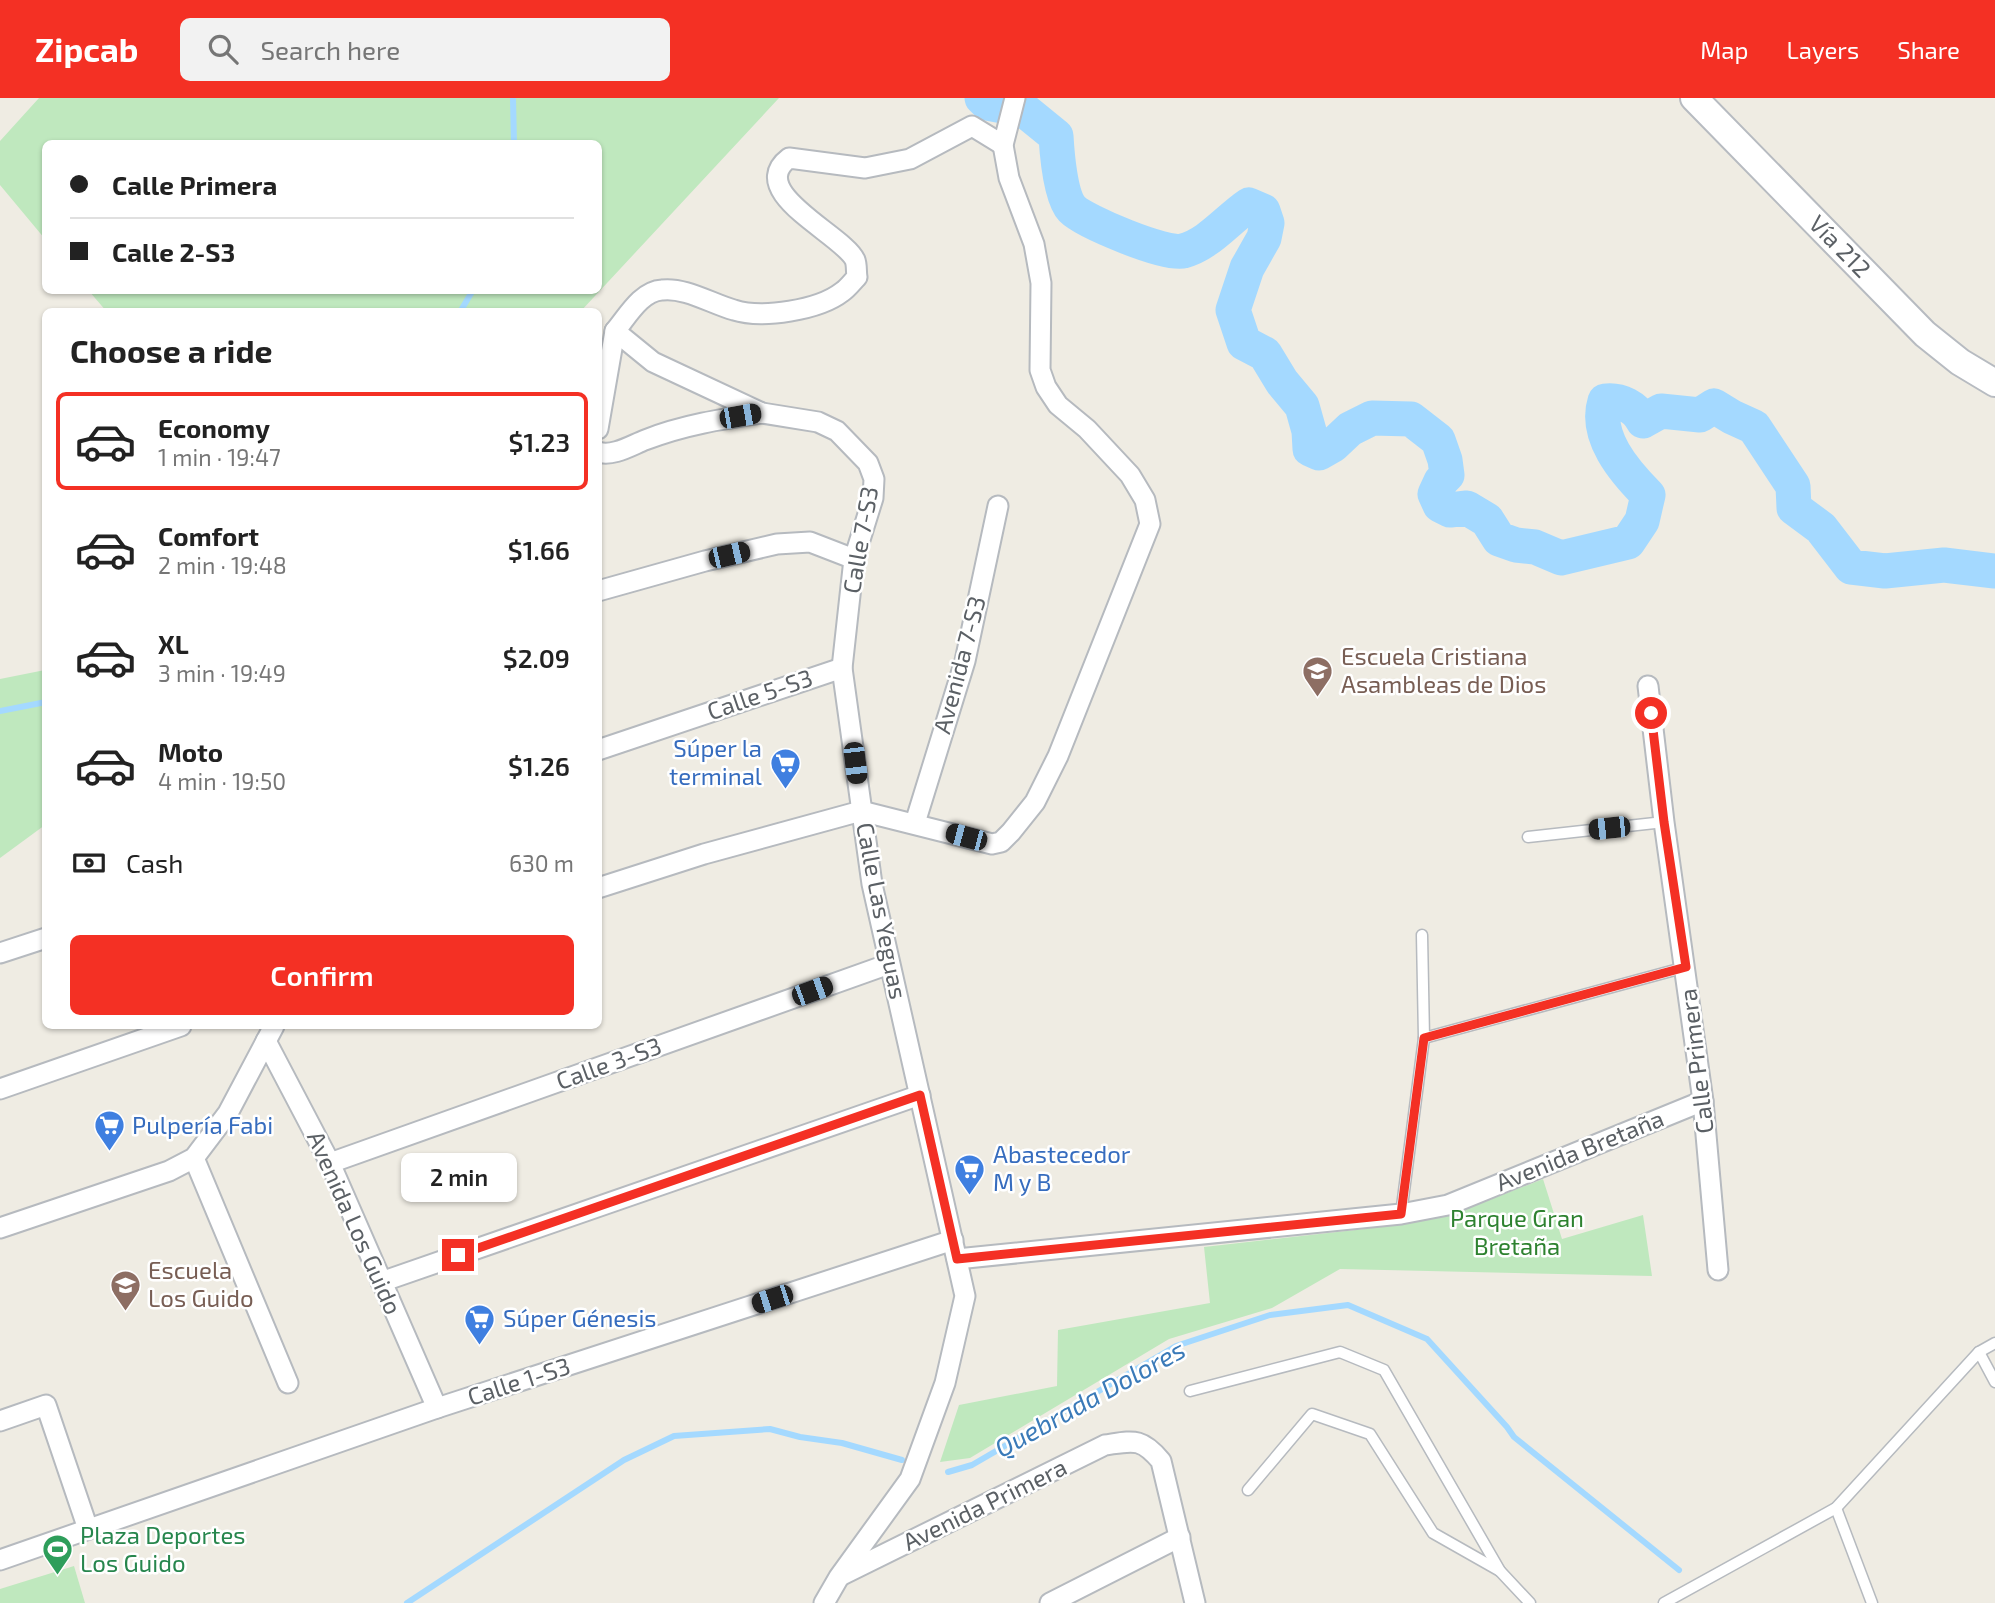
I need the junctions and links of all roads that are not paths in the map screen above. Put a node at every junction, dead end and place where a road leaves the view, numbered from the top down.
1 (1015, 98) edge
2 (1695, 98) edge
3 (1003, 145) junction
4 (615, 331) junction
5 (1995, 383) edge
6 (602, 406) edge
7 (762, 413) junction
8 (602, 453) edge
9 (998, 506) dead end
10 (854, 559) junction
11 (602, 590) edge
12 (842, 668) junction
13 (1648, 686) dead end
14 (602, 749) edge
15 (861, 811) junction
16 (1664, 822) junction
17 (915, 823) junction
18 (1528, 837) dead end
19 (602, 887) edge
20 (1422, 935) dead end
21 (42, 939) edge
22 (0, 953) edge
23 (888, 964) junction
24 (1686, 967) junction
25 (172, 1029) edge
26 (270, 1033) edge
27 (1424, 1038) junction
28 (0, 1088) edge
29 (920, 1095) junction
30 (1703, 1101) junction
31 (194, 1158) junction
32 (330, 1163) junction
33 (1401, 1214) junction
34 (0, 1228) edge
35 (955, 1250) junction
36 (1718, 1270) dead end
37 (382, 1282) junction
38 (1995, 1343) edge
39 (1979, 1352) junction
40 (1995, 1382) edge
41 (288, 1383) dead end
42 (1190, 1391) dead end
43 (438, 1408) junction
44 (0, 1421) edge
45 (1248, 1490) dead end
46 (1836, 1508) junction
47 (88, 1529) junction
48 (1180, 1537) junction
49 (0, 1560) edge
50 (1500, 1571) junction
51 (839, 1577) junction
52 (1528, 1602) edge
53 (824, 1603) edge
54 (1050, 1603) edge
55 (1195, 1603) edge
56 (1664, 1603) edge
57 (1872, 1603) edge

1 - 3 street, Calle Las Yeguas
2 - 5 main road, Vía 212
3 - 4 street
3 - 17 street, Calle Las Yeguas
4 - 6 street
4 - 7 street, Calle 7-S3
7 - 8 street
7 - 10 street, Calle 7-S3
9 - 17 street, Avenida 7-S3
10 - 11 street
10 - 12 street, Calle 7-S3
12 - 14 street, Calle 5-S3
12 - 15 street, Calle 7-S3
13 - 16 street, Calle Primera
15 - 17 street, Calle Las Yeguas
15 - 19 street
15 - 23 street, Calle Las Yeguas
16 - 18 lane
16 - 24 street, Calle Primera
20 - 27 lane
21 - 22 street
23 - 29 street, Calle Las Yeguas
23 - 32 street, Calle 3-S3
24 - 27 lane
24 - 30 street, Calle Primera
25 - 28 street
26 - 31 street
26 - 32 street, Avenida Los Guido
27 - 33 lane
29 - 35 street, Calle Las Yeguas
29 - 37 street
30 - 33 street, Avenida Bretaña
30 - 36 street, Calle Primera
31 - 34 street
31 - 41 street
32 - 37 street, Avenida Los Guido
33 - 35 street, Avenida Bretaña
35 - 43 street, Calle 1-S3
35 - 51 street, Calle Las Yeguas
37 - 43 street, Avenida Los Guido
38 - 39 lane
39 - 40 lane
39 - 46 lane
42 - 50 lane
43 - 47 street, Calle 1-S3
44 - 47 street
45 - 50 lane
46 - 56 lane
46 - 57 lane
47 - 49 street, Calle 1-S3
48 - 51 street, Avenida Primera
48 - 54 street
48 - 55 street
50 - 52 lane
51 - 53 street, Calle Las Yeguas

